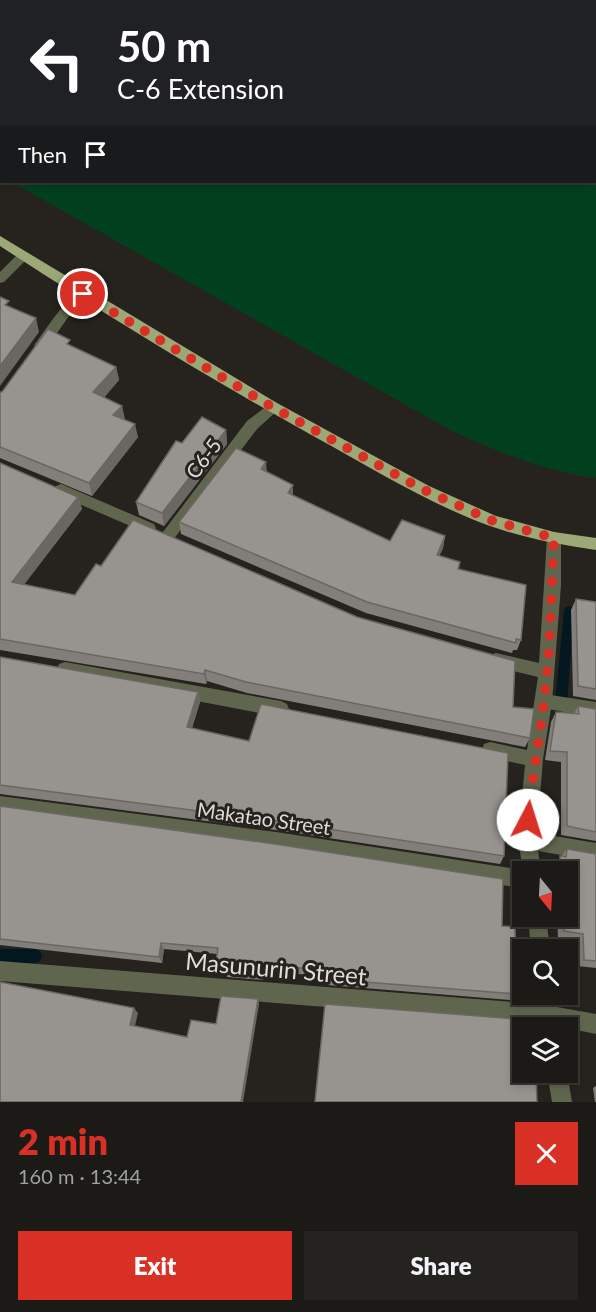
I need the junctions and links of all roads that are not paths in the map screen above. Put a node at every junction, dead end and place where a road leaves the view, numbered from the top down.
1 (0, 240) edge
2 (23, 256) junction
3 (0, 279) edge
4 (83, 294) junction
5 (28, 362) edge
6 (272, 407) junction
7 (42, 482) edge
8 (554, 538) junction
9 (596, 544) edge
10 (483, 656) edge
11 (47, 666) edge
12 (546, 672) junction
13 (544, 702) junction
14 (596, 710) edge
15 (292, 712) edge
16 (476, 748) edge
17 (534, 759) junction
18 (0, 804) edge
19 (526, 840) junction
20 (596, 852) edge
21 (530, 861) edge
22 (512, 877) edge
23 (0, 971) edge
24 (512, 1019) edge
25 (578, 1023) edge
26 (596, 1024) edge
27 (559, 1083) edge
28 (562, 1102) edge

1 - 2 main road
2 - 3 street
2 - 4 main road
4 - 5 street
4 - 6 main road
6 - 7 street, C6-5
6 - 8 main road
8 - 9 main road
8 - 12 street
10 - 12 street
11 - 15 street
12 - 13 street
13 - 14 street
13 - 17 street
16 - 17 street
17 - 19 street
18 - 22 street, Makatao Street
19 - 20 street
19 - 21 street
23 - 24 street, Masunurin Street
25 - 26 street, Masunurin Street
27 - 28 street

